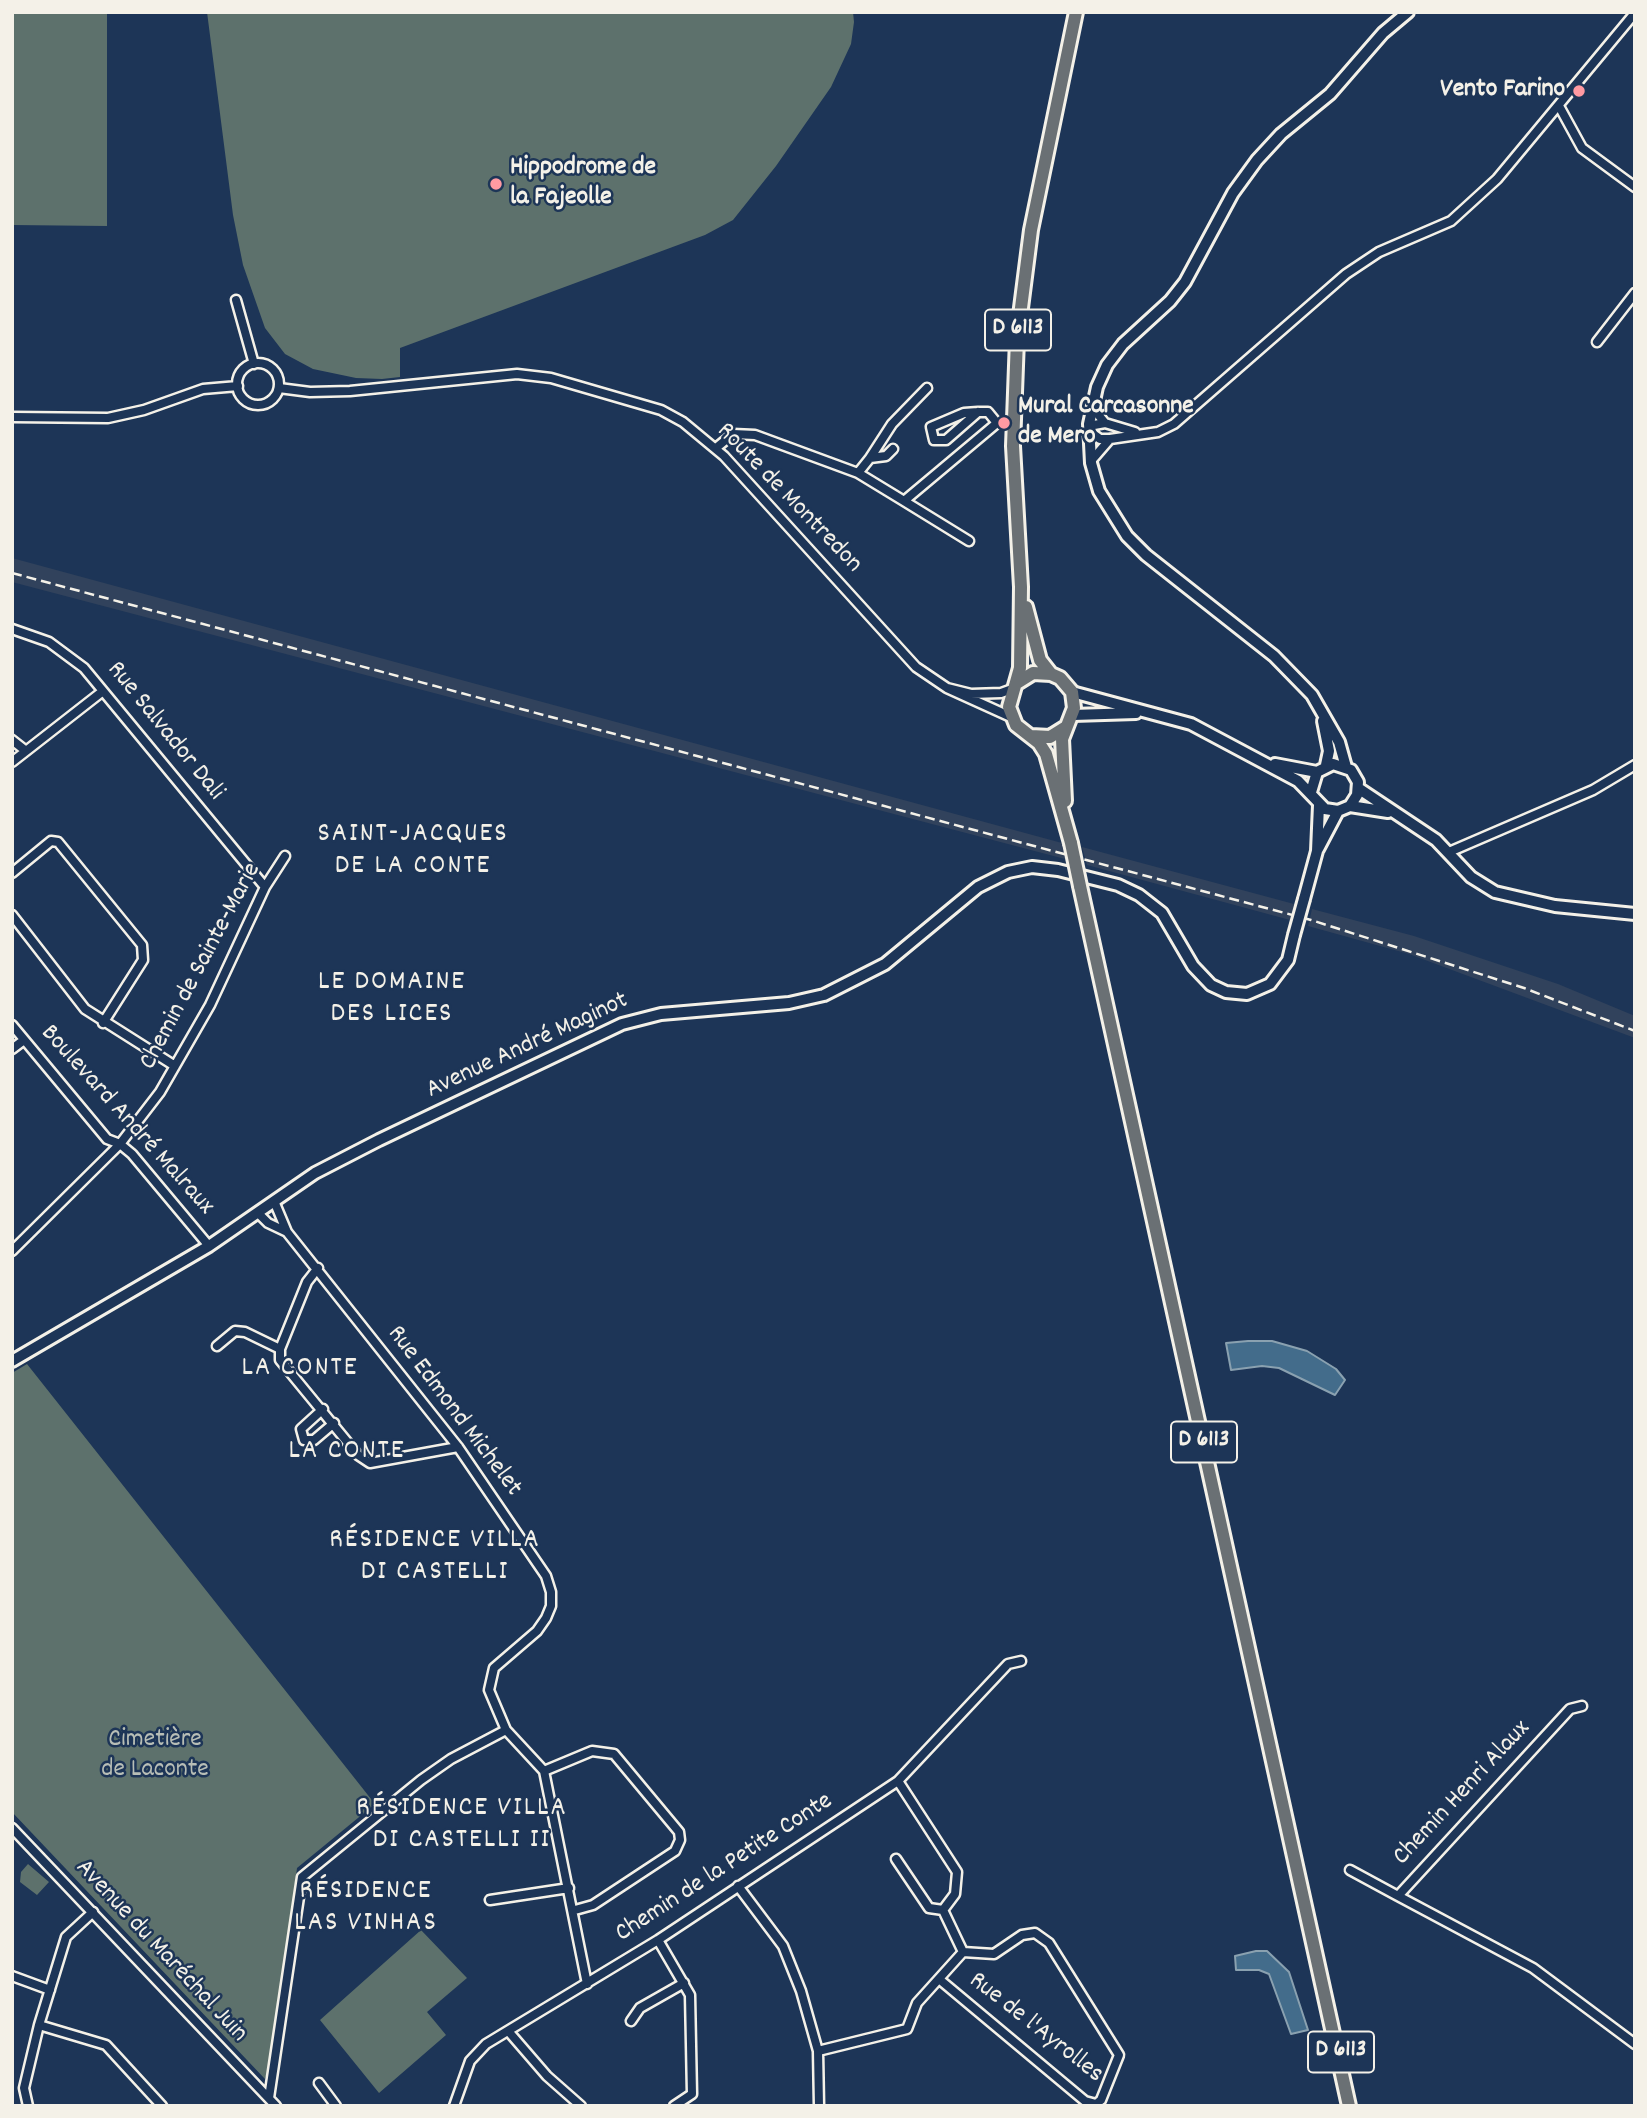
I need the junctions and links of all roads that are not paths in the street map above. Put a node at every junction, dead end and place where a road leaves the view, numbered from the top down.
1 (1076, 12) edge
2 (1408, 12) edge
3 (1635, 13) edge
4 (1559, 106) junction
5 (1635, 187) edge
6 (1635, 293) edge
7 (236, 300) dead end
8 (1597, 342) dead end
9 (254, 364) junction
10 (238, 386) junction
11 (279, 388) junction
12 (927, 388) dead end
13 (1092, 407) junction
14 (978, 412) junction
15 (12, 416) edge
16 (1105, 423) junction
17 (1089, 431) junction
18 (1145, 433) junction
19 (1110, 439) junction
20 (716, 448) junction
21 (893, 449) dead end
22 (870, 458) junction
23 (1091, 463) junction
24 (858, 472) junction
25 (904, 501) junction
26 (969, 541) dead end
27 (1021, 587) junction
28 (12, 629) edge
29 (1051, 674) junction
30 (1015, 686) junction
31 (947, 688) junction
32 (103, 691) junction
33 (1072, 692) junction
34 (1151, 713) junction
35 (1322, 715) junction
36 (1011, 717) junction
37 (1069, 721) junction
38 (1031, 736) junction
39 (12, 740) edge
40 (26, 751) junction
41 (12, 762) edge
42 (1267, 763) junction
43 (1635, 765) edge
44 (1346, 767) junction
45 (1321, 768) junction
46 (1358, 788) junction
47 (1311, 792) junction
48 (1319, 805) junction
49 (1350, 806) junction
50 (1338, 811) junction
51 (1402, 817) junction
52 (1071, 843) junction
53 (1317, 851) junction
54 (1449, 852) junction
55 (285, 856) dead end
56 (12, 873) edge
57 (265, 887) junction
58 (1635, 914) edge
59 (12, 915) edge
60 (103, 1023) junction
61 (12, 1025) edge
62 (24, 1040) junction
63 (12, 1049) edge
64 (175, 1066) junction
65 (120, 1144) junction
66 (274, 1201) junction
67 (258, 1213) junction
68 (282, 1216) junction
69 (272, 1225) junction
70 (287, 1232) junction
71 (209, 1246) junction
72 (13, 1248) edge
73 (318, 1268) junction
74 (217, 1346) dead end
75 (280, 1349) junction
76 (12, 1361) edge
77 (323, 1409) junction
78 (334, 1423) junction
79 (458, 1447) junction
80 (1021, 1661) dead end
81 (1582, 1706) dead end
82 (506, 1730) junction
83 (544, 1772) junction
84 (898, 1781) junction
85 (12, 1828) edge
86 (896, 1859) dead end
87 (1350, 1870) dead end
88 (738, 1886) junction
89 (569, 1888) junction
90 (1398, 1896) junction
91 (490, 1900) dead end
92 (575, 1910) junction
93 (943, 1910) junction
94 (93, 1912) junction
95 (658, 1940) junction
96 (963, 1952) junction
97 (12, 1976) edge
98 (939, 1979) junction
99 (684, 1983) junction
100 (587, 1984) junction
101 (50, 1990) junction
102 (1328, 1999) junction
103 (631, 2021) dead end
104 (39, 2025) junction
105 (509, 2032) junction
106 (1635, 2044) edge
107 (817, 2051) junction
108 (319, 2083) dead end
109 (269, 2098) junction
110 (28, 2106) edge
111 (162, 2106) edge
112 (276, 2106) edge
113 (336, 2106) edge
114 (454, 2106) edge
115 (581, 2106) edge
116 (674, 2106) edge
117 (819, 2106) edge
118 (1349, 2106) edge
119 (1355, 2106) edge

1 - 27 main road, D 6113
2 - 13 street
3 - 4 street
4 - 5 street
4 - 18 street
6 - 8 street
7 - 9 street
9 - 10 street
9 - 11 street
10 - 11 street
10 - 15 street
11 - 20 street, Route de Montredon
12 - 22 street
13 - 16 street
13 - 17 street
14 - 14 street
14 - 25 street
16 - 17 street
16 - 18 street
17 - 19 street
17 - 23 street
18 - 19 street
19 - 23 street
20 - 24 street
20 - 31 street, Route de Montredon
21 - 22 street
22 - 24 street
23 - 35 street
24 - 25 street
25 - 26 street
27 - 29 main road, D 6113
27 - 30 main road, D 6113
28 - 32 street, Rue Salvador Dali
29 - 30 main road
29 - 33 main road
30 - 31 street
30 - 36 main road
31 - 36 street
32 - 40 street
32 - 57 street, Rue Salvador Dali
33 - 34 street
33 - 37 main road
34 - 37 street
34 - 42 street
35 - 44 street
35 - 45 street
36 - 38 main road
37 - 38 main road
37 - 52 main road, D 6113
38 - 52 main road, D 6113
39 - 40 street
40 - 41 street
42 - 45 street
42 - 47 street
43 - 54 street
44 - 45 street
44 - 46 street
45 - 47 street
46 - 49 street
46 - 51 street
47 - 48 street
48 - 50 street
48 - 53 street
49 - 50 street
49 - 51 street
50 - 53 street
51 - 54 street
52 - 102 main road, D 6113, bridge
53 - 66 street, Avenue André Maginot, bridge
54 - 58 street
55 - 57 street, Chemin de Sainte-Marie
56 - 60 street
57 - 64 street, Chemin de Sainte-Marie
59 - 60 street
60 - 64 street
61 - 62 street, Boulevard André Malraux
62 - 63 street
62 - 65 street, Boulevard André Malraux
64 - 65 street, Chemin de Sainte-Marie
65 - 71 street, Boulevard André Malraux
65 - 72 street, Chemin de Sainte-Marie
66 - 67 street, Avenue André Maginot
66 - 68 street, Rue Edmond Michelet
67 - 69 street, Rue Edmond Michelet
67 - 71 street, Avenue André Maginot
68 - 69 street
68 - 70 street, Rue Edmond Michelet
69 - 70 street, Rue Edmond Michelet
70 - 73 street, Rue Edmond Michelet
71 - 76 street, Avenue André Maginot
73 - 75 street
73 - 79 street, Rue Edmond Michelet
74 - 75 street
75 - 77 street
77 - 78 street
77 - 78 street
78 - 79 street
79 - 82 street, Rue Edmond Michelet
80 - 84 street, Chemin de la Petite Conte
81 - 90 street, Chemin Henri Alaux
82 - 83 street
82 - 109 street
83 - 89 street
83 - 92 street
84 - 88 street, Chemin de la Petite Conte
84 - 93 street
85 - 94 street, Avenue du Maréchal Juin
86 - 93 street
87 - 90 street
88 - 95 street, Chemin de la Petite Conte
88 - 107 street
89 - 91 street
89 - 92 street
90 - 106 street, Chemin Henri Alaux
92 - 100 street
93 - 96 street
94 - 101 street
94 - 109 street, Avenue du Maréchal Juin
95 - 99 street
95 - 100 street, Chemin de la Petite Conte
96 - 98 street
96 - 98 street, Rue de l'Ayrolles
97 - 101 street
98 - 107 street
99 - 103 street
99 - 116 street
100 - 105 street, Chemin de la Petite Conte
101 - 104 street
102 - 118 main road, D 6113
102 - 119 main road, D 6113
104 - 110 street
104 - 111 street
105 - 114 street, Chemin de la Petite Conte
105 - 115 street
107 - 117 street
108 - 113 street
109 - 112 street, Avenue du Maréchal Juin

